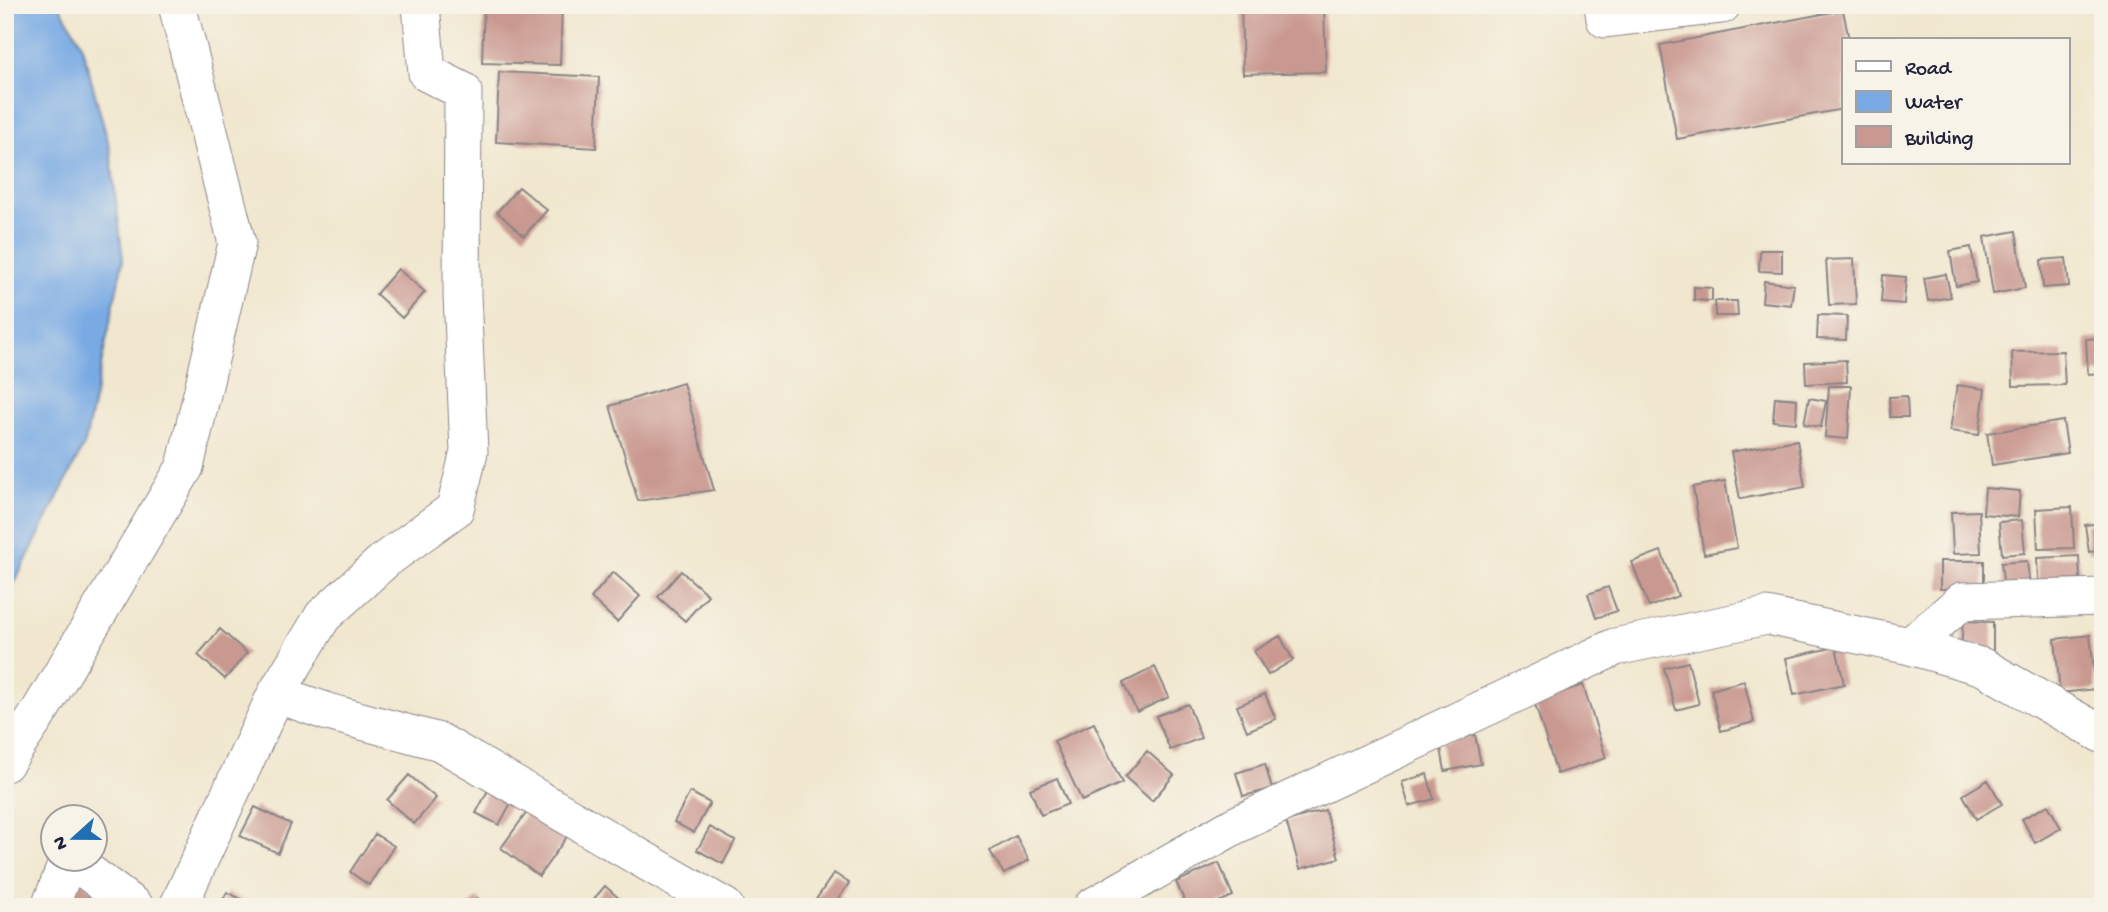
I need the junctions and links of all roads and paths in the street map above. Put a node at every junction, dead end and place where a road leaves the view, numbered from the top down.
1 (177, 5) edge
2 (421, 5) edge
3 (1603, 5) edge
4 (1722, 5) edge
5 (2103, 597) edge
6 (1910, 646) junction
7 (276, 694) junction
8 (2103, 735) edge
9 (5, 763) edge
10 (64, 874) edge
11 (90, 874) edge
12 (50, 907) edge
13 (135, 907) edge
14 (178, 907) edge
15 (725, 907) edge
16 (1092, 907) edge

1 - 9 street
2 - 7 street
3 - 4 street
5 - 6 street
6 - 8 street
6 - 16 street
7 - 14 street
7 - 15 street
10 - 12 street
11 - 13 street

